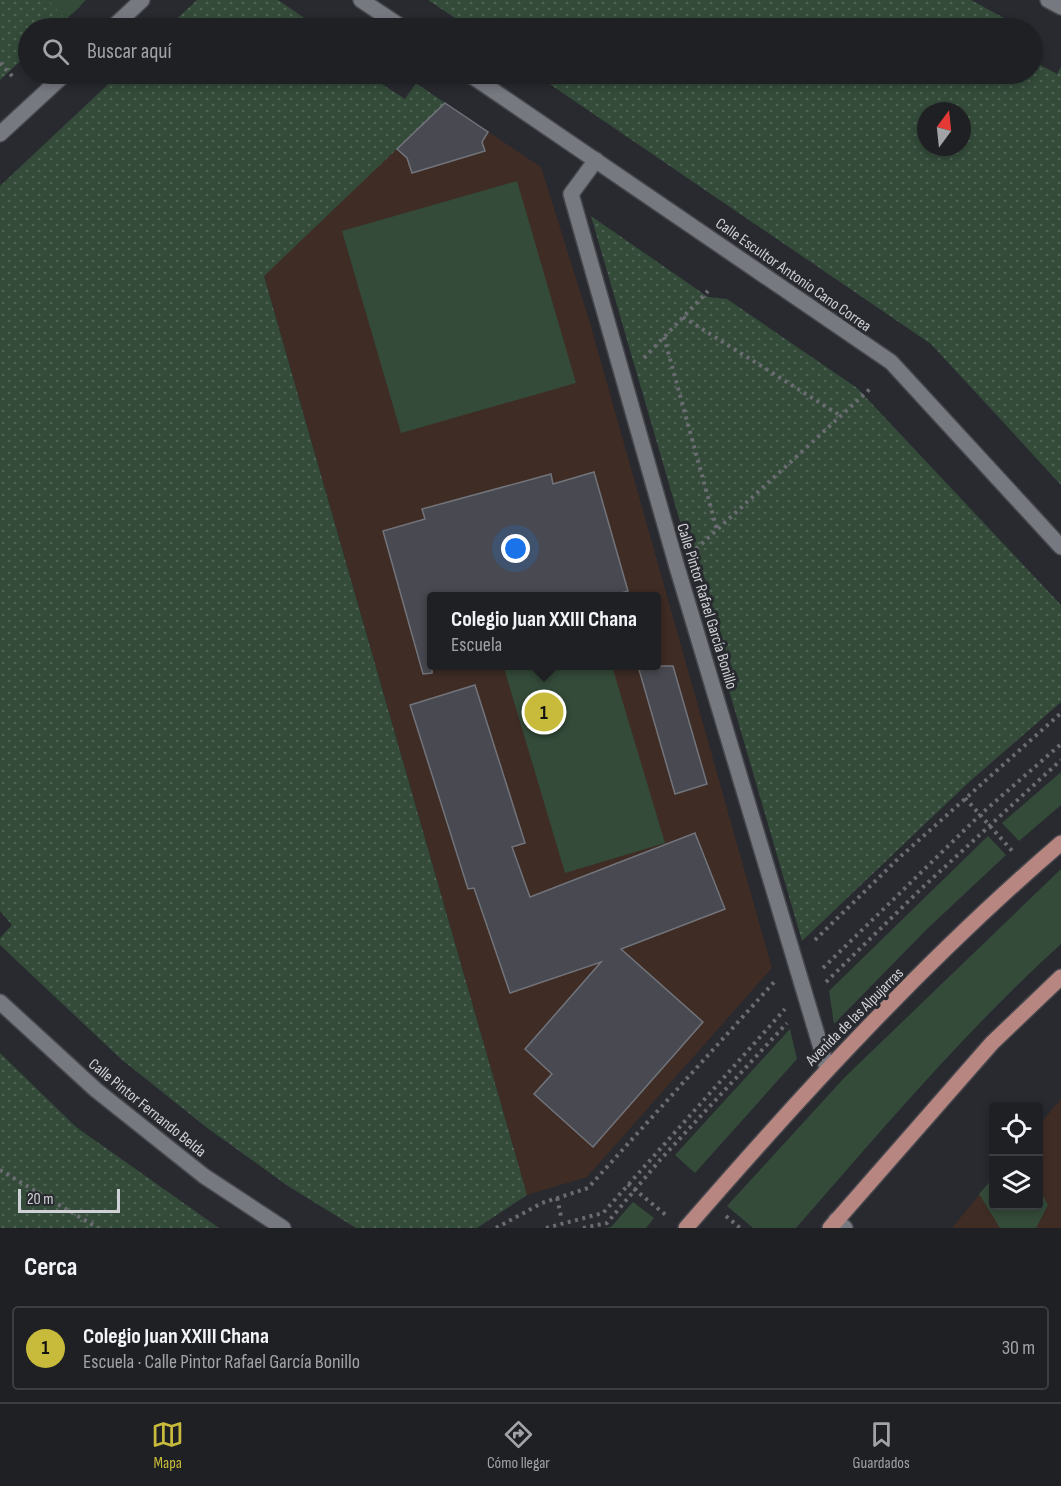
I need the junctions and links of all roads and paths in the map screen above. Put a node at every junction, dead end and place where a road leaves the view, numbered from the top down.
1 (142, 0) edge
2 (361, 0) edge
3 (1048, 0) edge
4 (1061, 7) edge
5 (123, 18) edge
6 (388, 18) edge
7 (0, 63) edge
8 (13, 77) dead end
9 (53, 84) edge
10 (484, 84) edge
11 (0, 134) edge
12 (596, 160) junction
13 (708, 291) dead end
14 (683, 317) junction
15 (664, 337) junction
16 (624, 380) junction
17 (870, 389) dead end
18 (841, 416) junction
19 (717, 530) junction
20 (1061, 547) edge
21 (677, 567) junction
22 (1061, 713) edge
23 (1061, 744) edge
24 (1061, 760) edge
25 (965, 798) junction
26 (981, 814) junction
27 (989, 825) junction
28 (1061, 843) edge
29 (1014, 853) dead end
30 (812, 943) dead end
31 (782, 973) dead end
32 (817, 974) dead end
33 (1061, 977) edge
34 (826, 982) dead end
35 (0, 1002) edge
36 (782, 1012) dead end
37 (789, 1020) dead end
38 (827, 1068) junction
39 (0, 1170) edge
40 (628, 1184) junction
41 (635, 1190) junction
42 (556, 1198) junction
43 (721, 1212) dead end
44 (561, 1216) dead end
45 (680, 1225) edge
46 (837, 1225) edge
47 (98, 1228) edge
48 (283, 1228) edge
49 (496, 1228) edge
50 (546, 1228) edge
51 (583, 1228) edge
52 (740, 1228) edge

1 - 5 street
2 - 6 street
3 - 4 street
7 - 8 path
9 - 11 street
10 - 12 street, Calle Escultor Antonio Cano Correa
12 - 16 street, Calle Pintor Rafael García Bonillo
12 - 20 street, Calle Escultor Antonio Cano Correa
13 - 14 path
14 - 15 path
14 - 18 path
15 - 16 path
15 - 19 path
16 - 21 street, Calle Pintor Rafael García Bonillo
17 - 18 path
18 - 19 path
19 - 21 path
21 - 38 street, Calle Pintor Rafael García Bonillo
22 - 25 path
23 - 26 path
24 - 27 path
25 - 26 path
25 - 30 path
26 - 27 path
26 - 32 path
27 - 29 path
27 - 34 path
28 - 38 main road, Avenida de las Alpujarras
31 - 42 path
33 - 46 main road
35 - 48 street, Calle Pintor Fernando Belda
36 - 40 path
37 - 41 path
38 - 45 main road, Avenida de las Alpujarras
39 - 47 path
40 - 41 path
40 - 50 path
41 - 45 path
41 - 51 path
42 - 44 path
42 - 49 path
43 - 52 path

